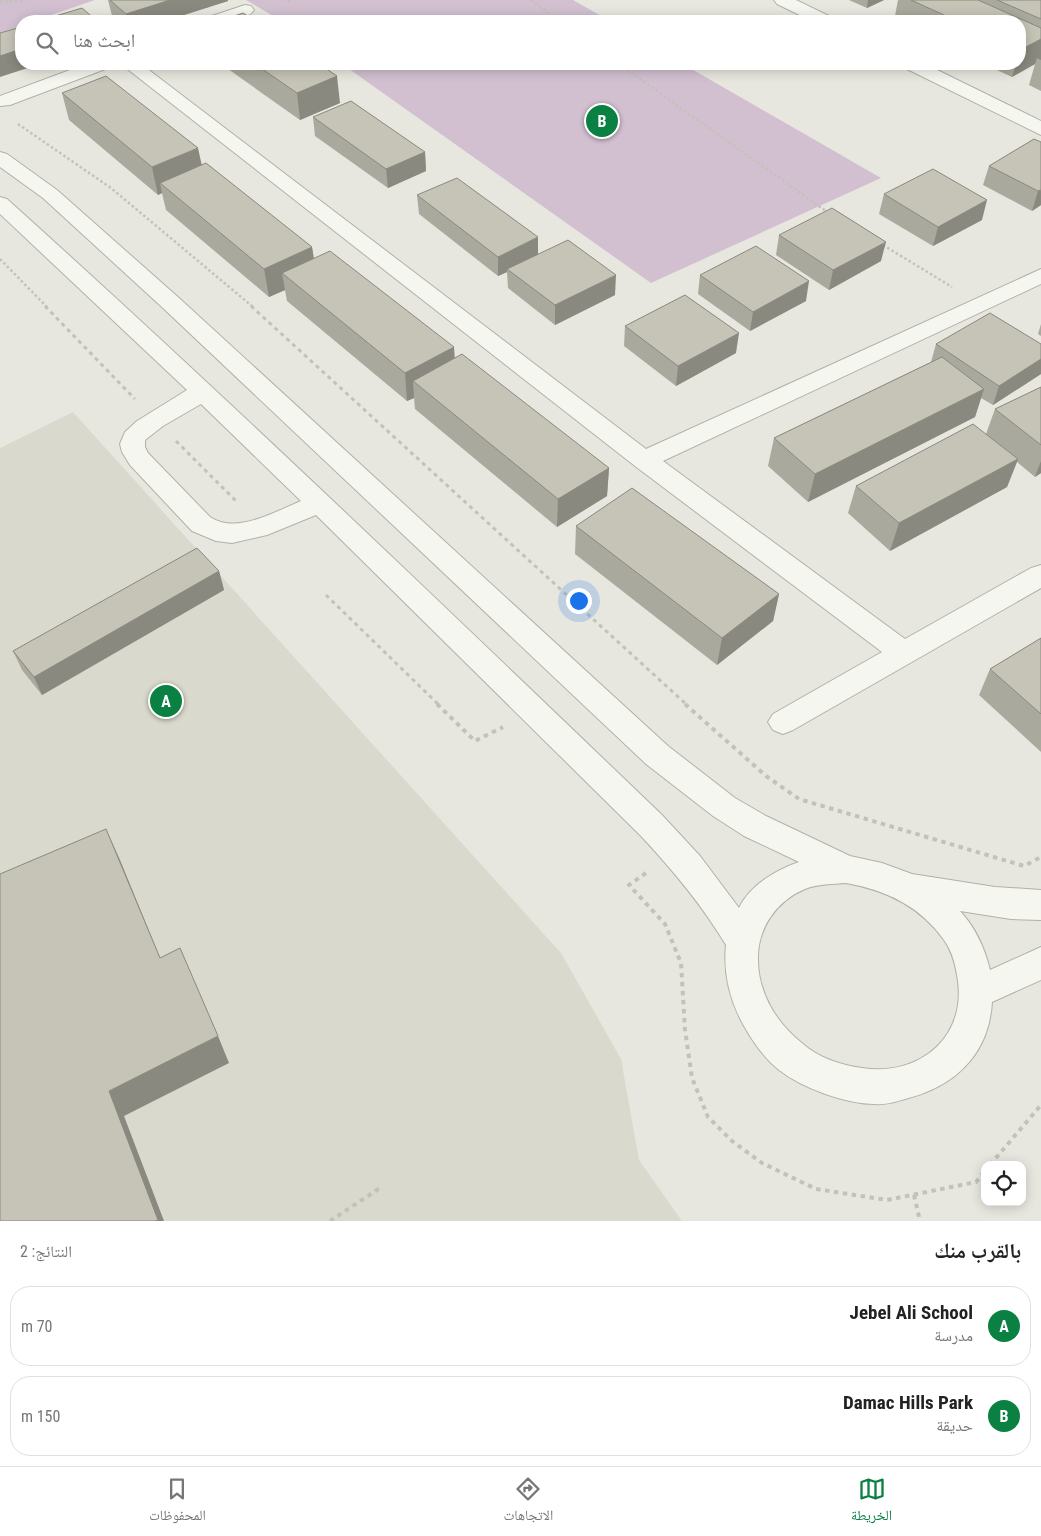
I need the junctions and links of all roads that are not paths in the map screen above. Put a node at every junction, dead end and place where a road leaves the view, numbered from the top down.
1 (783, 0) edge
2 (245, 10) dead end
3 (231, 15) edge
4 (813, 15) edge
5 (86, 70) edge
6 (138, 70) edge
7 (922, 70) edge
8 (3, 102) dead end
9 (1041, 129) edge
10 (0, 158) edge
11 (0, 203) edge
12 (1041, 276) edge
13 (203, 392) junction
14 (644, 460) junction
15 (319, 504) junction
16 (1041, 575) edge
17 (904, 653) junction
18 (783, 722) dead end
19 (846, 869) junction
20 (907, 887) junction
21 (1041, 905) edge
22 (742, 941) junction
23 (1041, 963) edge
24 (978, 992) junction

1 - 4 street
2 - 3 street
5 - 8 street
6 - 14 street
7 - 9 street
10 - 19 street
11 - 13 street
12 - 14 street
13 - 15 street
13 - 15 street
14 - 17 street
15 - 22 street
16 - 17 street
17 - 18 street
19 - 20 street
19 - 22 street
20 - 21 street
20 - 24 street
22 - 24 street
23 - 24 street

